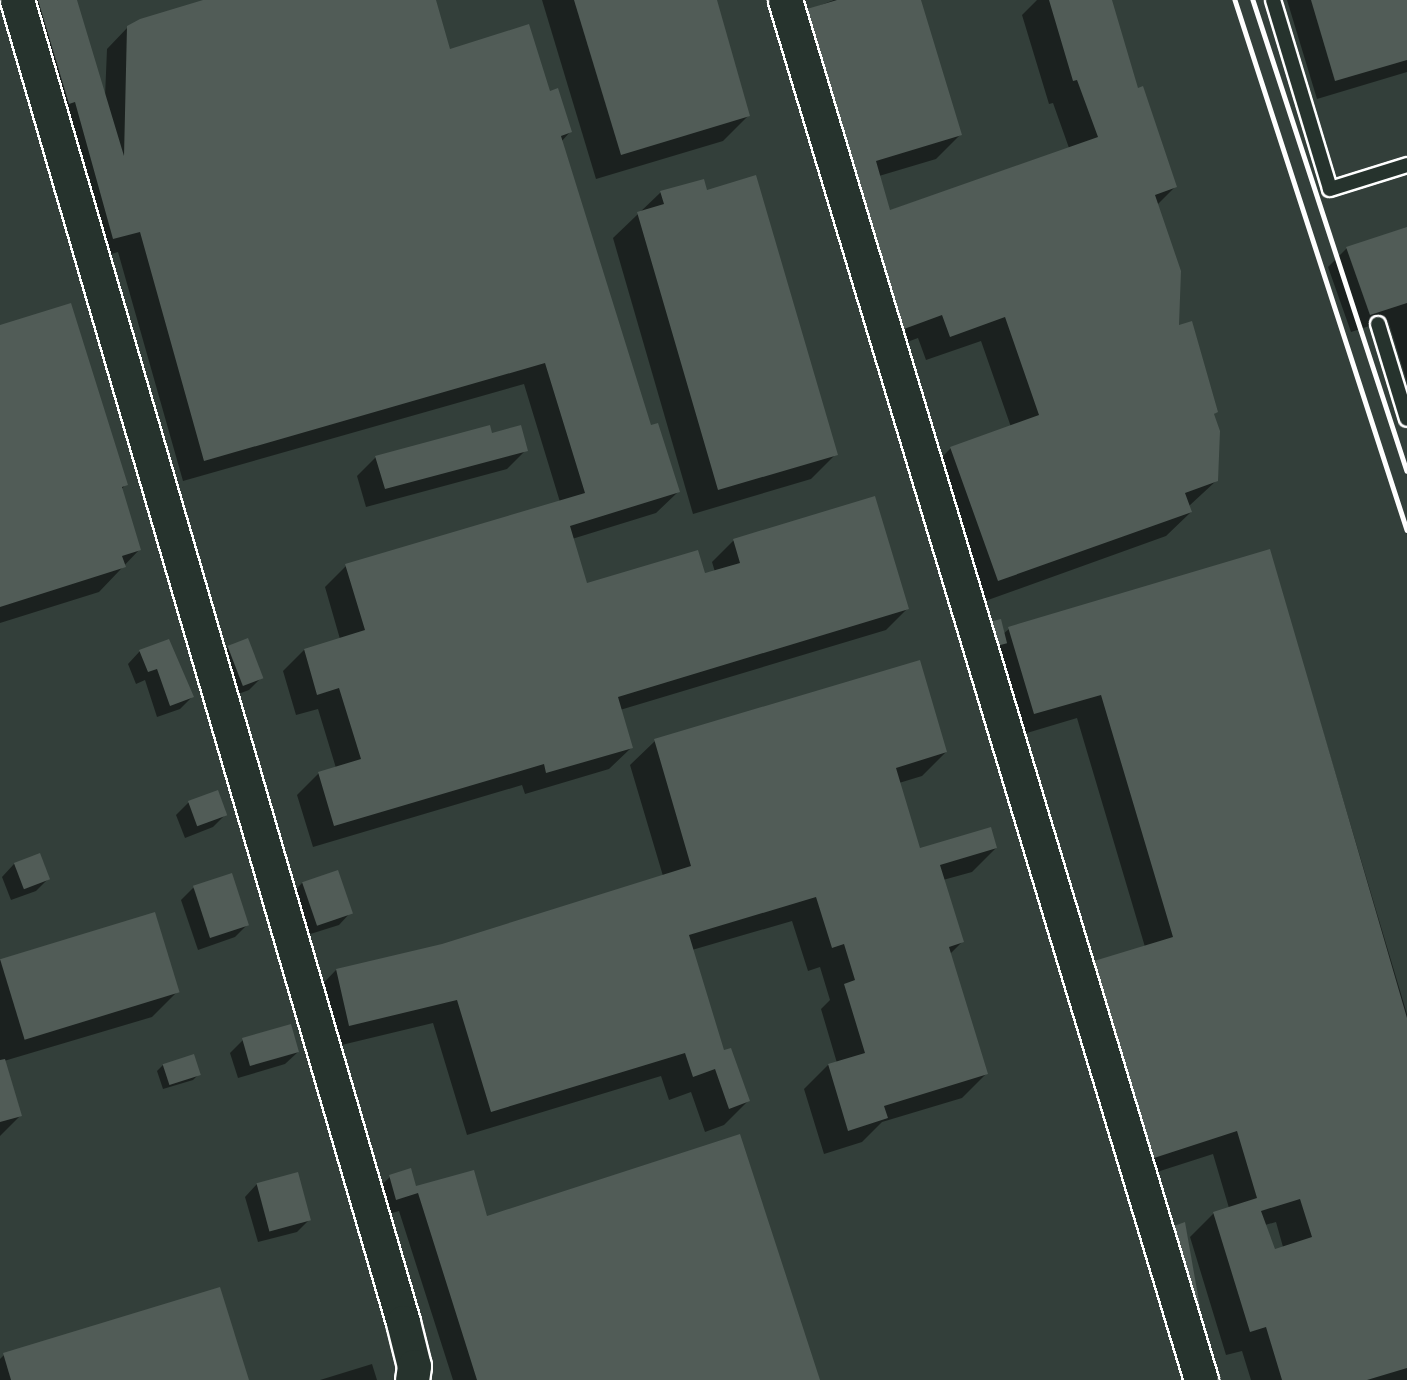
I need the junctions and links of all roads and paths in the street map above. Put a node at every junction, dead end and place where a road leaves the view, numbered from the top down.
1 (17, 0) edge
2 (784, 0) edge
3 (1273, 0) edge
4 (1407, 165) edge
5 (1378, 324) dead end
6 (1407, 419) edge
7 (412, 1380) edge
8 (1201, 1380) edge

1 - 7 street
2 - 8 street
3 - 4 lane
5 - 6 lane

